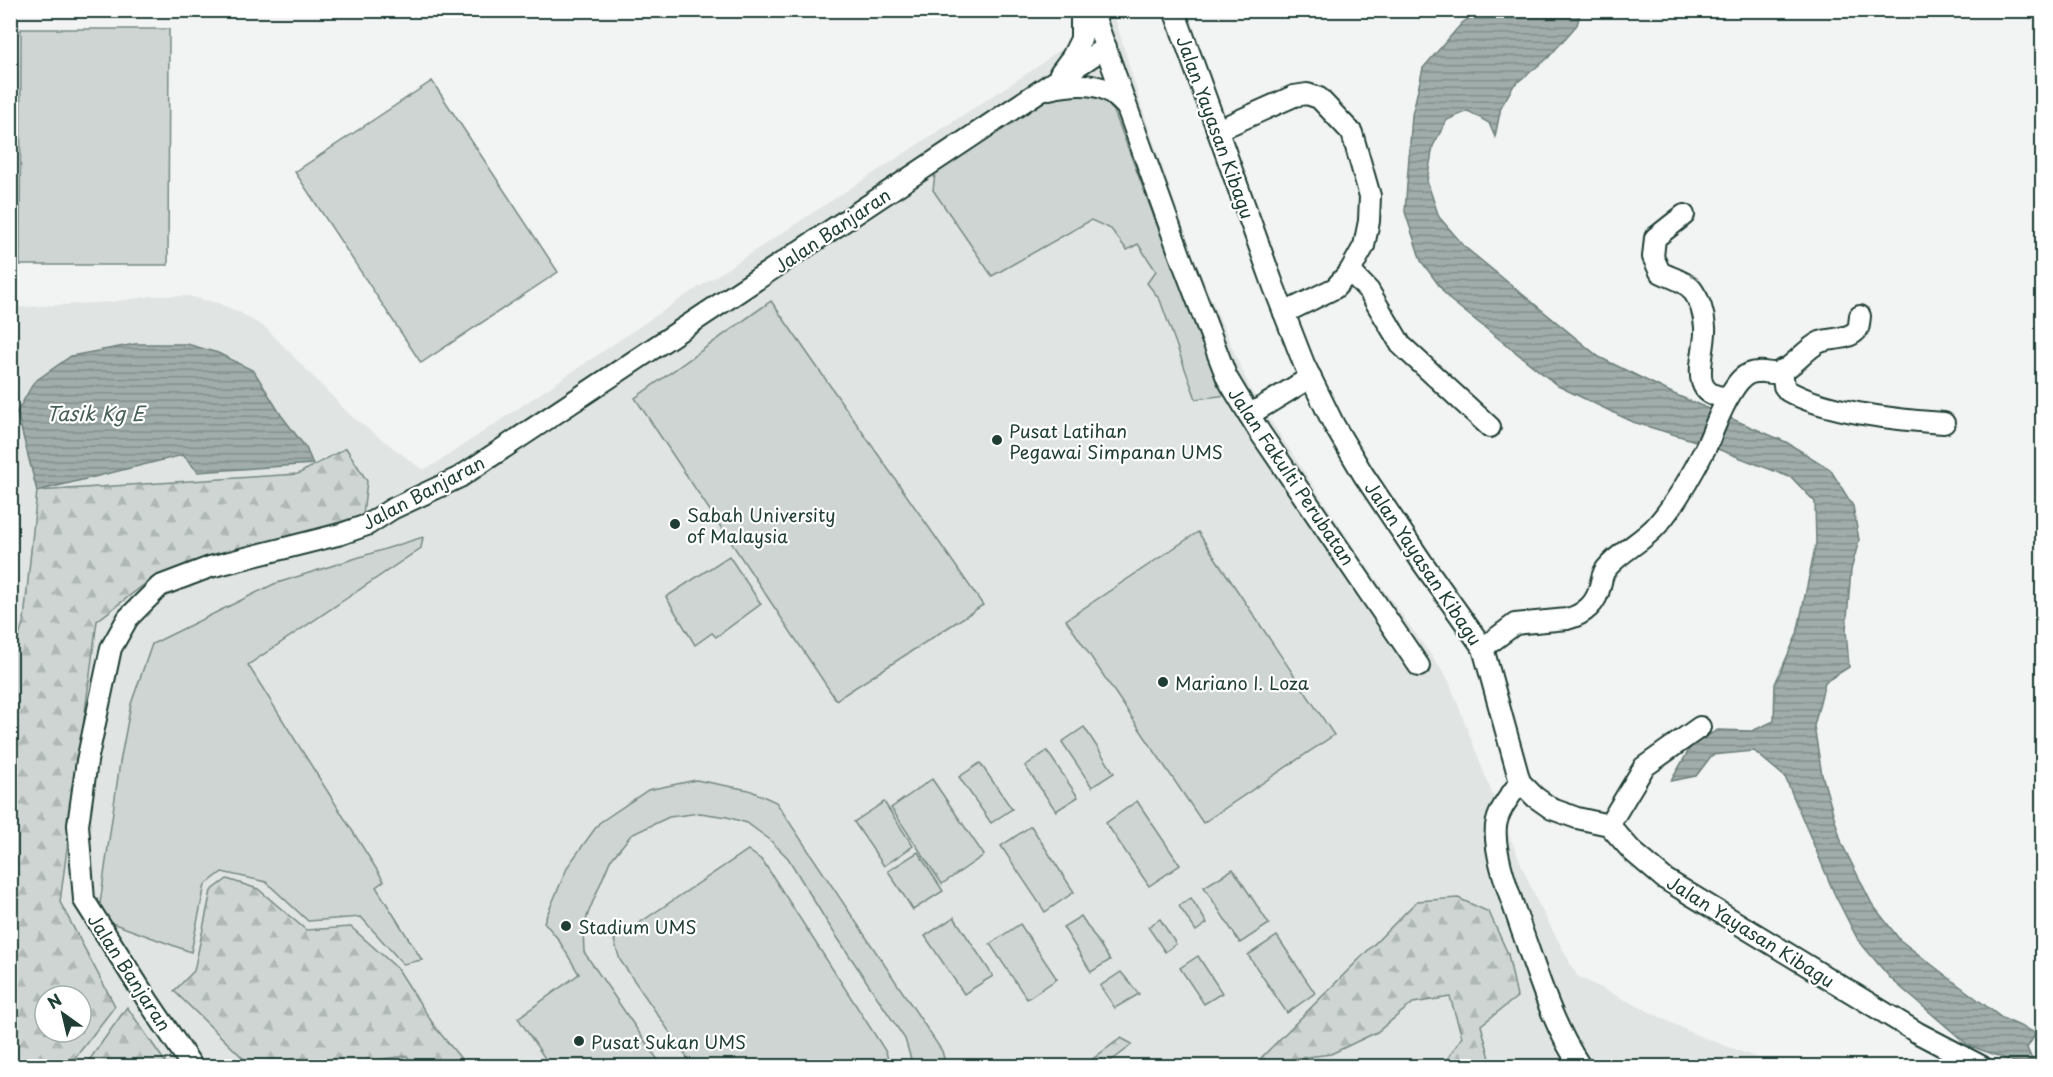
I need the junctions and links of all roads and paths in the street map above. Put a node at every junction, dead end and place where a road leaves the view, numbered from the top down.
1 (1080, 10) edge
2 (1092, 10) edge
3 (1174, 10) edge
4 (1106, 47) junction
5 (1043, 90) junction
6 (1126, 106) junction
7 (1218, 130) junction
8 (1684, 215) dead end
9 (1350, 271) junction
10 (1284, 313) junction
11 (1860, 316) dead end
12 (1782, 370) junction
13 (1311, 377) junction
14 (1726, 404) junction
15 (1249, 415) junction
16 (1944, 423) dead end
17 (1490, 427) dead end
18 (1483, 648) junction
19 (1419, 666) dead end
20 (1700, 727) dead end
21 (1520, 782) junction
22 (1609, 825) junction
23 (192, 1066) edge
24 (1580, 1066) edge
25 (1981, 1066) edge

1 - 5 street
2 - 4 street, Jalan Fakulti Perubatan
3 - 7 street, Jalan Yayasan Kibagu
4 - 5 street, Jalan Banjaran
4 - 6 street, Jalan Fakulti Perubatan
5 - 6 street
5 - 23 street, Jalan Banjaran
6 - 15 street, Jalan Fakulti Perubatan
7 - 9 street
7 - 10 street, Jalan Yayasan Kibagu
8 - 14 street
9 - 10 street
9 - 17 street
10 - 13 street, Jalan Yayasan Kibagu
11 - 12 street
12 - 14 street
12 - 16 street
13 - 15 street
13 - 18 street, Jalan Yayasan Kibagu
14 - 18 street
15 - 19 street, Jalan Fakulti Perubatan
18 - 21 street, Jalan Yayasan Kibagu
20 - 22 street
21 - 22 street
21 - 24 street
22 - 25 street, Jalan Yayasan Kibagu

